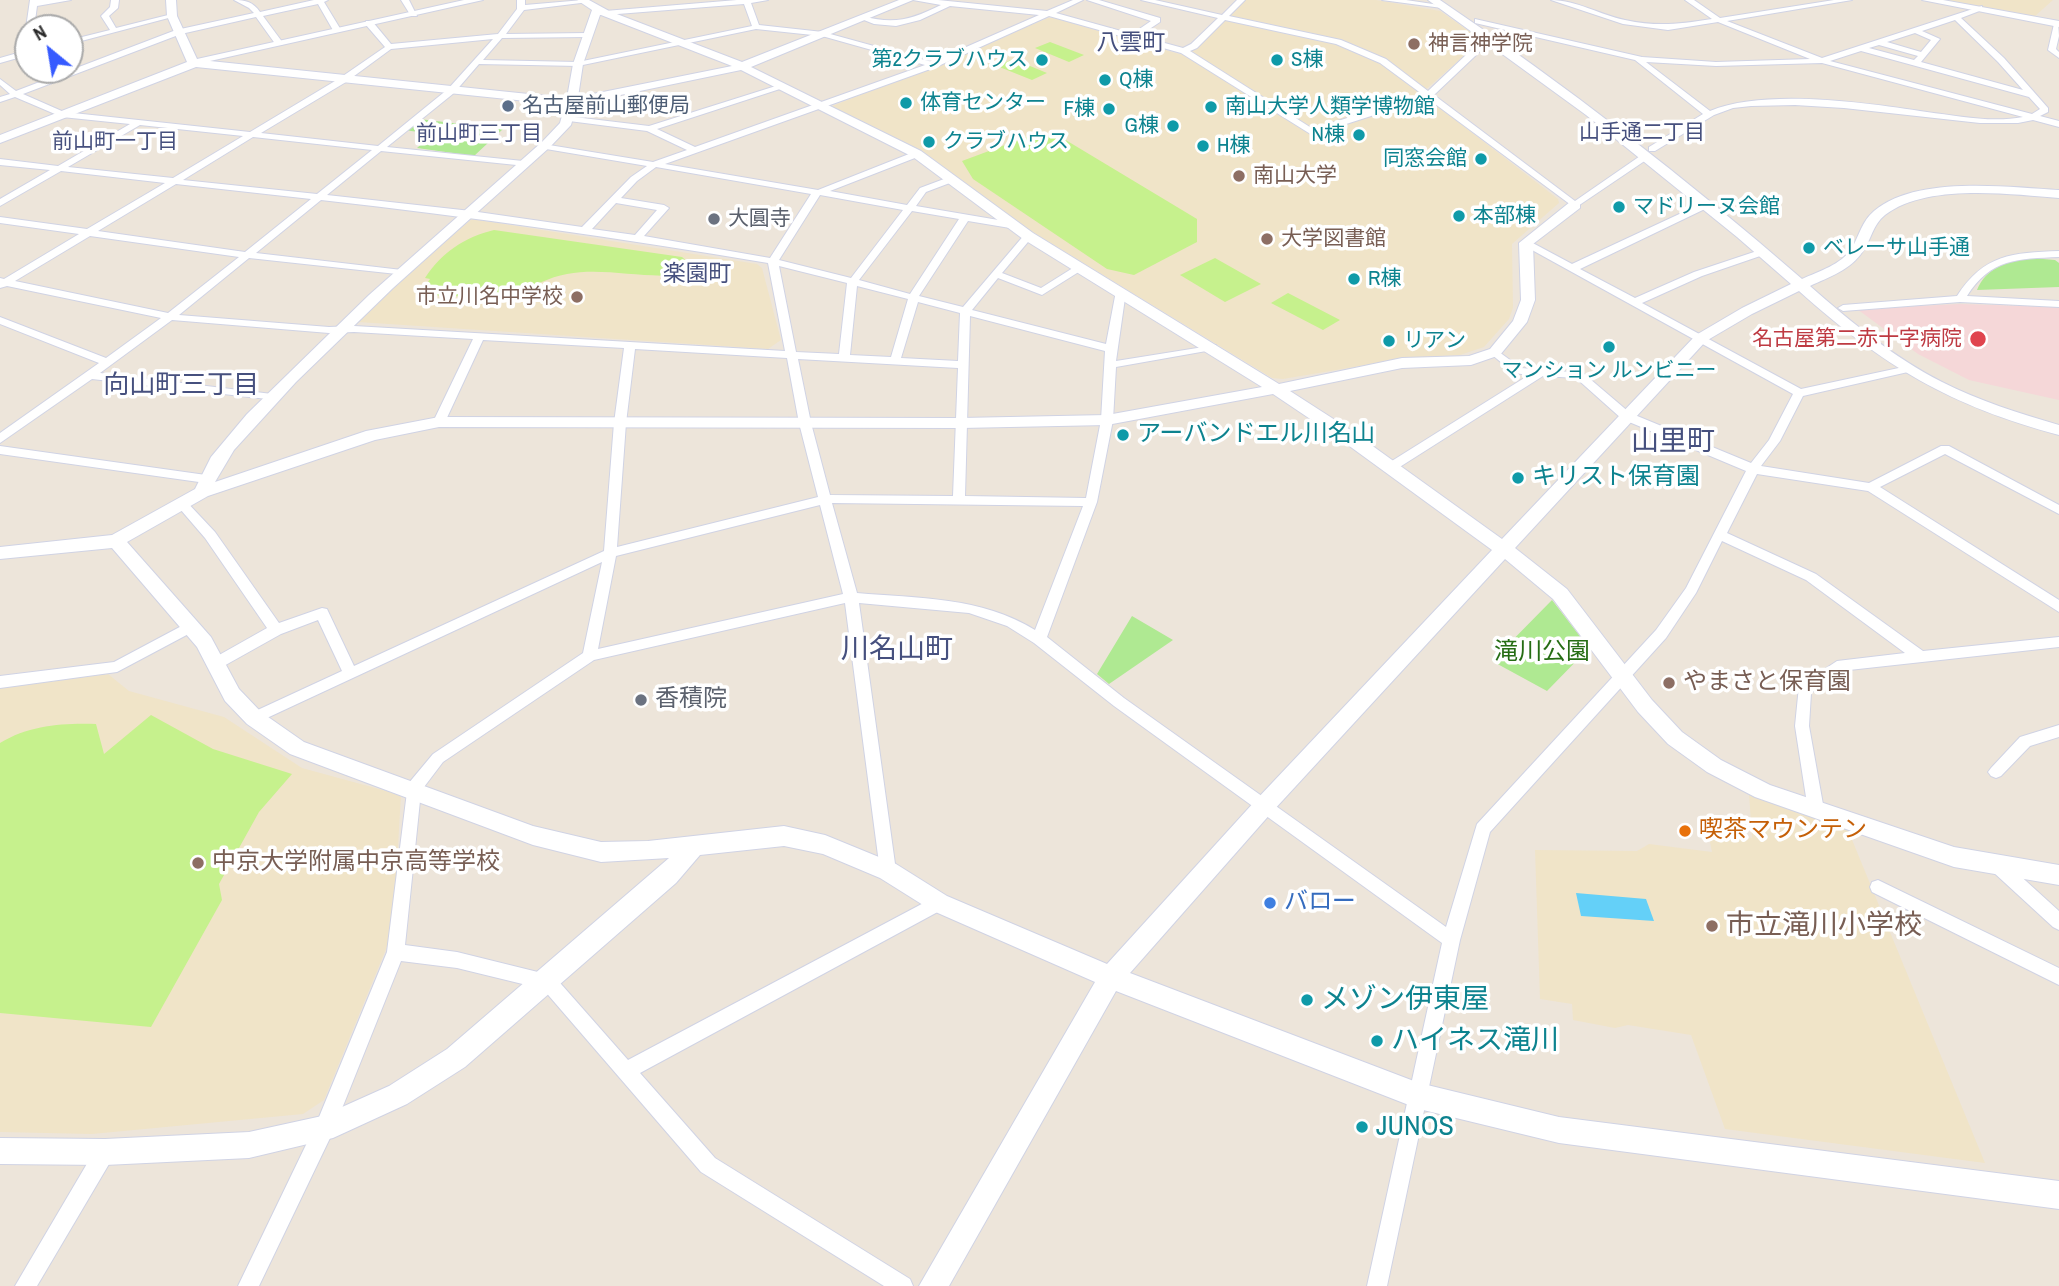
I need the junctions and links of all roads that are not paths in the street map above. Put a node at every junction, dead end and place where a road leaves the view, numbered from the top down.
1 (67, 0) edge
2 (115, 0) edge
3 (171, 0) edge
4 (238, 0) edge
5 (405, 0) edge
6 (478, 0) edge
7 (764, 0) edge
8 (908, 0) edge
9 (917, 0) edge
10 (1079, 0) edge
11 (1091, 0) edge
12 (1145, 0) edge
13 (1241, 0) edge
14 (1386, 0) edge
15 (1555, 0) edge
16 (1689, 0) edge
17 (1848, 0) edge
18 (1927, 0) edge
19 (322, 1) edge
20 (746, 1) edge
21 (34, 2) edge
22 (1440, 2) edge
23 (297, 3) edge
24 (521, 4) edge
25 (668, 4) edge
26 (948, 4) junction
27 (592, 6) edge
28 (1979, 8) junction
29 (414, 14) junction
30 (1051, 14) junction
31 (261, 15) junction
32 (172, 16) junction
33 (1224, 17) junction
34 (1956, 17) junction
35 (863, 18) junction
36 (1718, 20) junction
37 (1478, 21) junction
38 (369, 23) junction
39 (2059, 24) edge
40 (756, 27) junction
41 (114, 30) junction
42 (337, 30) junction
43 (1916, 31) junction
44 (179, 32) junction
45 (824, 34) junction
46 (588, 35) junction
47 (500, 36) junction
48 (1133, 37) junction
49 (1490, 37) junction
50 (84, 38) edge
51 (279, 43) junction
52 (683, 43) junction
53 (1881, 43) junction
54 (84, 46) edge
55 (87, 47) dead end
56 (389, 47) junction
57 (1863, 49) junction
58 (1184, 51) junction
59 (94, 54) dead end
60 (1923, 55) junction
61 (2059, 56) edge
62 (1637, 58) junction
63 (102, 61) junction
64 (1822, 61) junction
65 (477, 62) junction
66 (193, 63) junction
67 (1916, 63) junction
68 (578, 64) junction
69 (933, 65) junction
70 (741, 66) junction
71 (343, 80) junction
72 (0, 81) edge
73 (782, 87) junction
74 (452, 91) junction
75 (15, 94) junction
76 (1429, 95) junction
77 (2032, 95) junction
78 (0, 100) edge
79 (821, 107) junction
80 (571, 110) junction
81 (62, 114) junction
82 (1709, 114) junction
83 (2029, 118) junction
84 (139, 122) junction
85 (2059, 124) edge
86 (649, 129) junction
87 (253, 134) junction
88 (0, 139) edge
89 (546, 146) junction
90 (383, 147) junction
91 (693, 149) junction
92 (1649, 153) junction
93 (917, 154) junction
94 (0, 162) edge
95 (523, 164) junction
96 (655, 164) junction
97 (55, 169) junction
98 (953, 179) junction
99 (175, 180) junction
100 (815, 194) junction
101 (2059, 194) edge
102 (317, 198) junction
103 (613, 200) junction
104 (0, 204) edge
105 (1575, 205) junction
106 (1706, 205) junction
107 (908, 209) junction
108 (471, 214) junction
109 (964, 219) junction
110 (0, 220) edge
111 (1022, 231) junction
112 (583, 232) junction
113 (86, 233) junction
114 (637, 238) junction
115 (1526, 243) junction
116 (1763, 252) junction
117 (2059, 254) edge
118 (247, 255) junction
119 (774, 261) junction
120 (1080, 268) junction
121 (1573, 268) junction
122 (402, 273) junction
123 (996, 274) junction
124 (1806, 282) junction
125 (2, 283) edge
126 (852, 283) junction
127 (1121, 291) junction
128 (914, 296) junction
129 (1960, 299) junction
130 (1635, 302) junction
131 (2059, 304) edge
132 (1843, 308) junction
133 (965, 311) junction
134 (170, 317) junction
135 (0, 320) edge
136 (341, 329) junction
137 (479, 337) junction
138 (1701, 338) junction
139 (630, 346) junction
140 (1212, 347) junction
141 (1111, 349) junction
142 (1495, 352) junction
143 (792, 355) junction
144 (844, 358) junction
145 (895, 361) junction
146 (107, 362) junction
147 (961, 365) junction
148 (1110, 365) junction
149 (1908, 369) junction
150 (1539, 374) junction
151 (90, 375) junction
152 (1277, 389) junction
153 (1799, 393) junction
154 (272, 398) junction
155 (1626, 416) junction
156 (1107, 420) junction
157 (439, 422) junction
158 (2059, 422) edge
159 (620, 423) junction
160 (806, 423) junction
161 (961, 423) junction
162 (2059, 430) edge
163 (0, 439) edge
164 (0, 450) edge
165 (1391, 467) junction
166 (1753, 469) junction
167 (204, 485) junction
168 (1871, 487) junction
169 (827, 499) junction
170 (180, 502) junction
171 (958, 502) junction
172 (1090, 502) junction
173 (2059, 510) edge
174 (1718, 534) junction
175 (116, 541) junction
176 (1504, 550) junction
177 (0, 553) edge
178 (610, 553) junction
179 (851, 597) junction
180 (2059, 607) edge
181 (191, 626) junction
182 (276, 630) junction
183 (1039, 639) junction
184 (2059, 642) edge
185 (590, 656) junction
186 (1919, 656) junction
187 (217, 663) junction
188 (350, 673) junction
189 (1623, 677) junction
190 (0, 682) edge
191 (254, 718) junction
192 (2059, 731) edge
193 (1996, 772) dead end
194 (413, 789) junction
195 (1264, 806) junction
196 (1816, 810) junction
197 (696, 844) junction
198 (1998, 866) junction
199 (888, 871) junction
200 (2059, 875) edge
201 (1878, 887) dead end
202 (939, 903) junction
203 (2059, 922) edge
204 (1451, 940) junction
205 (396, 952) junction
206 (1111, 977) junction
207 (2059, 977) edge
208 (548, 982) junction
209 (627, 1070) junction
210 (1419, 1096) junction
211 (324, 1129) junction
212 (0, 1151) edge
213 (105, 1153) junction
214 (2059, 1195) edge
215 (25, 1286) edge
216 (248, 1286) edge
217 (903, 1286) edge
218 (933, 1286) edge
219 (1377, 1286) edge

1 - 21 street
2 - 41 street
3 - 32 street
4 - 31 street
5 - 29 street
6 - 29 street
7 - 20 street
8 - 35 street
9 - 26 street
10 - 30 street
11 - 48 street
12 - 33 street
13 - 33 street
14 - 22 street
15 - 36 street
16 - 36 street
17 - 36 street
18 - 28 street
19 - 23 street
19 - 42 street
20 - 25 street
20 - 40 street
22 - 37 street
22 - 49 street
23 - 31 street
24 - 27 street
24 - 47 street
25 - 27 street
26 - 30 street
26 - 35 street
27 - 46 street
27 - 52 street
28 - 34 street
28 - 39 street
29 - 38 street
30 - 48 street
30 - 69 street
31 - 44 street
31 - 51 street
32 - 41 street
32 - 44 street
33 - 58 street
33 - 76 street
34 - 43 street
34 - 77 street
35 - 45 street
36 - 64 street
37 - 62 street
37 - 92 street
38 - 42 street
38 - 56 street
39 - 61 street
40 - 45 street
40 - 52 street
41 - 50 street
42 - 51 street
43 - 53 street
43 - 60 street
44 - 63 street
44 - 66 street
45 - 69 street
45 - 70 street
46 - 47 street
46 - 68 street
47 - 56 street
47 - 65 street
48 - 58 street
49 - 76 street
49 - 92 street
51 - 66 street
52 - 68 street
52 - 70 street
53 - 57 street
53 - 60 street
54 - 55 street
56 - 71 street
57 - 64 street
57 - 67 street
58 - 76 street
59 - 63 street
60 - 67 street
62 - 64 street
62 - 82 street
63 - 75 street
64 - 83 street
65 - 68 street
65 - 74 street
66 - 71 street
66 - 81 street
67 - 77 street
68 - 80 street
69 - 79 street
70 - 73 street
70 - 80 street
71 - 74 street
71 - 87 street
72 - 75 street
73 - 79 street
73 - 86 street
74 - 80 street
74 - 90 street
75 - 78 street
75 - 81 street
76 - 105 street
77 - 83 street
79 - 91 street
79 - 93 street
80 - 86 street
80 - 89 street
81 - 84 street
81 - 88 street
82 - 83 street
82 - 92 street
83 - 85 street
84 - 87 street
84 - 97 street
86 - 91 street
87 - 90 street
87 - 99 street
89 - 95 street
89 - 96 street
90 - 95 street
90 - 102 street
91 - 96 street
92 - 105 street
92 - 106 street
92 - 124 street
93 - 98 street
93 - 100 street
94 - 97 street
95 - 108 street
96 - 100 street
96 - 103 street
97 - 99 street
97 - 104 street
98 - 107 street
98 - 111 street
99 - 102 street
99 - 113 street
100 - 107 street
100 - 119 street
101 - 124 street
102 - 108 street
102 - 118 street
103 - 112 street
103 - 114 street
105 - 115 street
106 - 116 street
106 - 121 street
107 - 109 street
107 - 126 street
108 - 112 street
108 - 122 street
109 - 111 street
109 - 128 street
110 - 113 street
111 - 120 street
111 - 123 street
112 - 114 street
113 - 118 street
113 - 125 street
114 - 119 street
115 - 121 street
115 - 142 street
116 - 124 street
116 - 130 street
117 - 129 street
118 - 122 street
118 - 134 street
119 - 126 street
119 - 143 street
120 - 123 street
120 - 127 street
121 - 130 street
122 - 136 street
123 - 133 street
124 - 132 street
124 - 138 street
124 - 149 street
125 - 134 street
126 - 128 street
126 - 144 street
127 - 140 street
127 - 141 street
128 - 133 street
128 - 145 street
129 - 131 street
129 - 132 street
130 - 138 street
132 - 158 street
133 - 141 street
133 - 147 street
134 - 136 street
134 - 146 street
135 - 146 street
136 - 137 street
136 - 154 street
137 - 139 street
137 - 157 street
138 - 153 street
138 - 155 street
139 - 143 street
139 - 159 street
140 - 148 street
140 - 152 street
141 - 148 street
142 - 150 street
142 - 152 street
143 - 144 street
143 - 160 street
144 - 145 street
145 - 147 street
146 - 151 street
147 - 161 street
148 - 156 street
149 - 153 street
149 - 162 street
150 - 155 street
150 - 165 street
151 - 154 street
151 - 163 street
152 - 156 street
152 - 165 street
153 - 166 street
154 - 167 street
155 - 166 street
155 - 176 street
156 - 161 street
156 - 172 street
157 - 159 street
157 - 167 street
159 - 160 street
159 - 178 street
160 - 161 street
160 - 169 street
161 - 171 street
164 - 167 street
165 - 176 street
166 - 168 street
166 - 174 street
167 - 170 street
168 - 173 street
168 - 180 street
169 - 171 street
169 - 178 street
169 - 179 street
170 - 175 street
170 - 182 street
171 - 172 street
172 - 183 street
174 - 186 street
174 - 189 street
175 - 177 street
175 - 181 street
176 - 189 street
176 - 195 street
178 - 185 street
178 - 188 street
179 - 183 street
179 - 185 street
179 - 199 street
181 - 187 street
181 - 190 street
182 - 187 street
182 - 188 street
183 - 195 street
184 - 186 street
185 - 194 street
186 - 196 street
187 - 191 street
188 - 191 street
189 - 196 street
189 - 204 street
191 - 194 street
192 - 193 street
194 - 197 street
194 - 205 street
195 - 204 street
195 - 206 street
196 - 198 street
197 - 199 street
197 - 208 street
198 - 200 street
198 - 203 street
199 - 202 street
201 - 207 street
202 - 206 street
202 - 209 street
204 - 210 street
205 - 208 street
205 - 211 street
206 - 210 street
206 - 218 street
208 - 209 street
208 - 211 street
209 - 217 street
210 - 214 street
210 - 219 street
211 - 213 street
211 - 216 street
212 - 213 street
213 - 215 street

